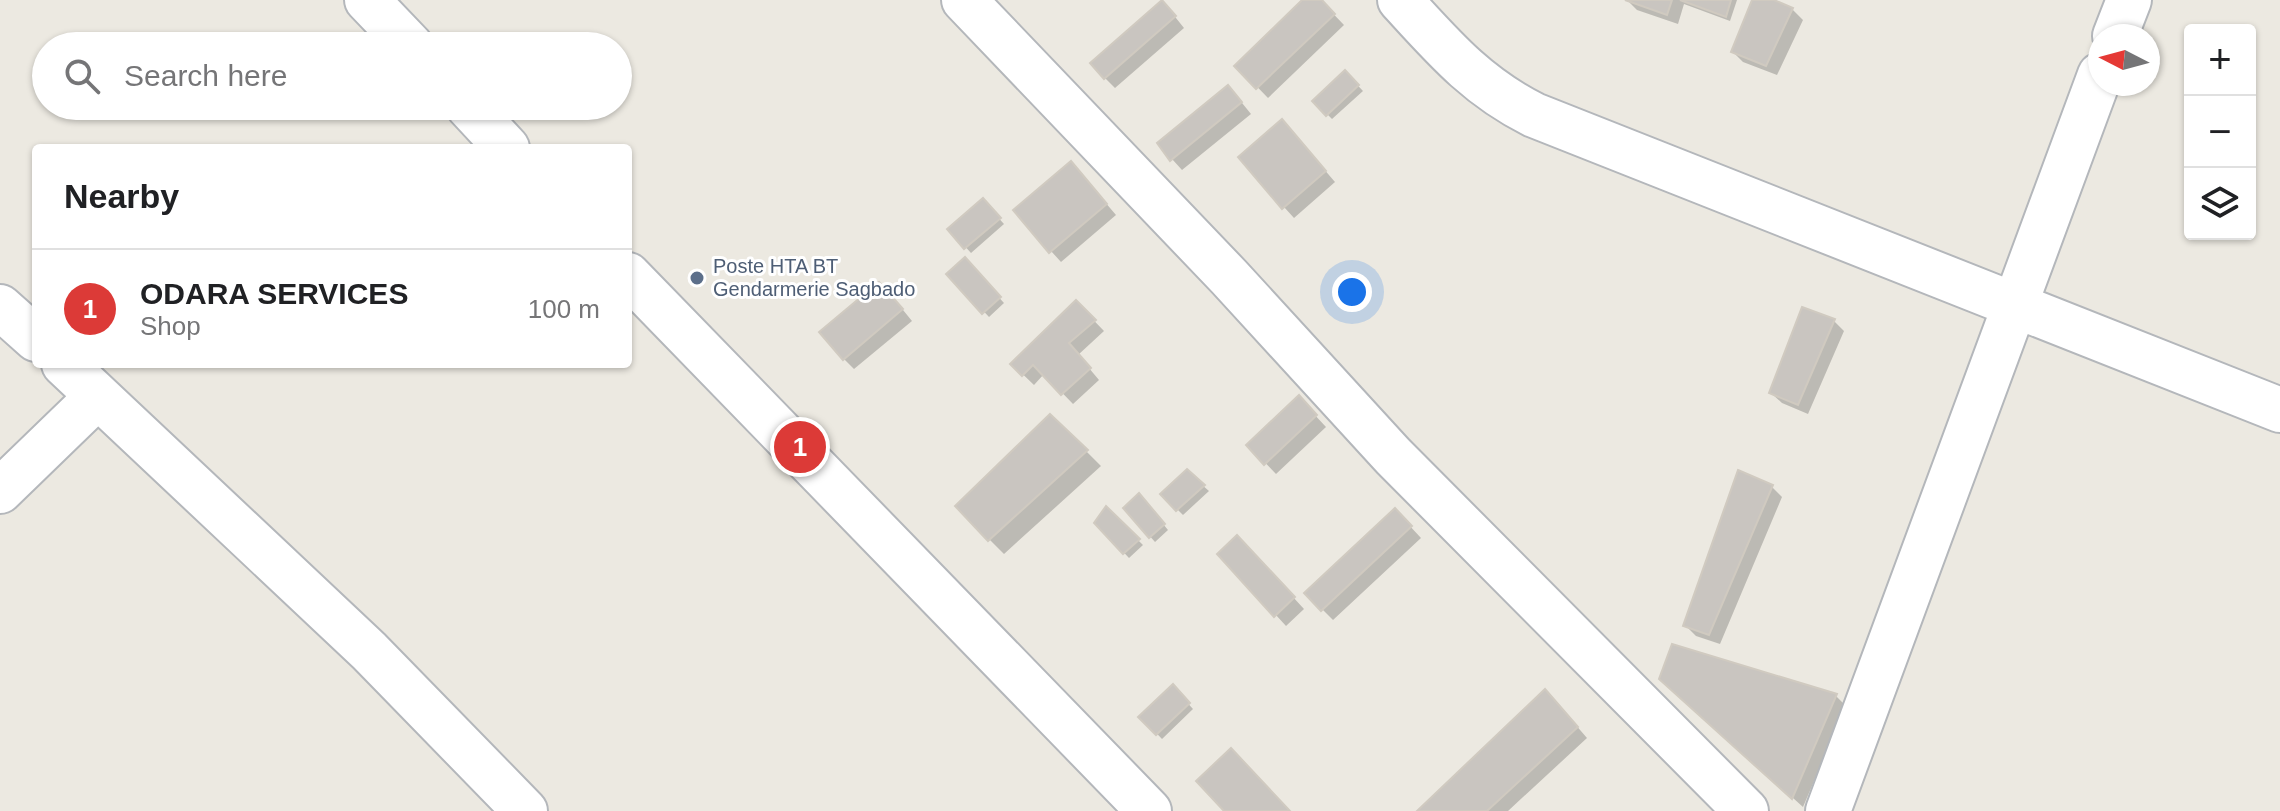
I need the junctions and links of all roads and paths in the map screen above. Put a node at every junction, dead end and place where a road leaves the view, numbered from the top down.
1 (367, 0) edge
2 (964, 0) edge
3 (1400, 0) edge
4 (2129, 0) edge
5 (2120, 24) edge
6 (398, 32) edge
7 (2092, 96) edge
8 (481, 120) edge
9 (503, 144) edge
10 (632, 279) edge
11 (2012, 306) junction
12 (0, 307) edge
13 (32, 335) edge
14 (68, 368) edge
15 (97, 397) junction
16 (2280, 410) edge
17 (0, 491) edge
18 (1842, 807) edge
19 (525, 811) edge
20 (1149, 811) edge
21 (1746, 811) edge

1 - 6 street
2 - 21 street
3 - 11 street
4 - 5 street
7 - 11 street
8 - 9 street
10 - 20 street
11 - 16 street
11 - 18 street
12 - 13 street
14 - 15 street
15 - 17 street
15 - 19 street

